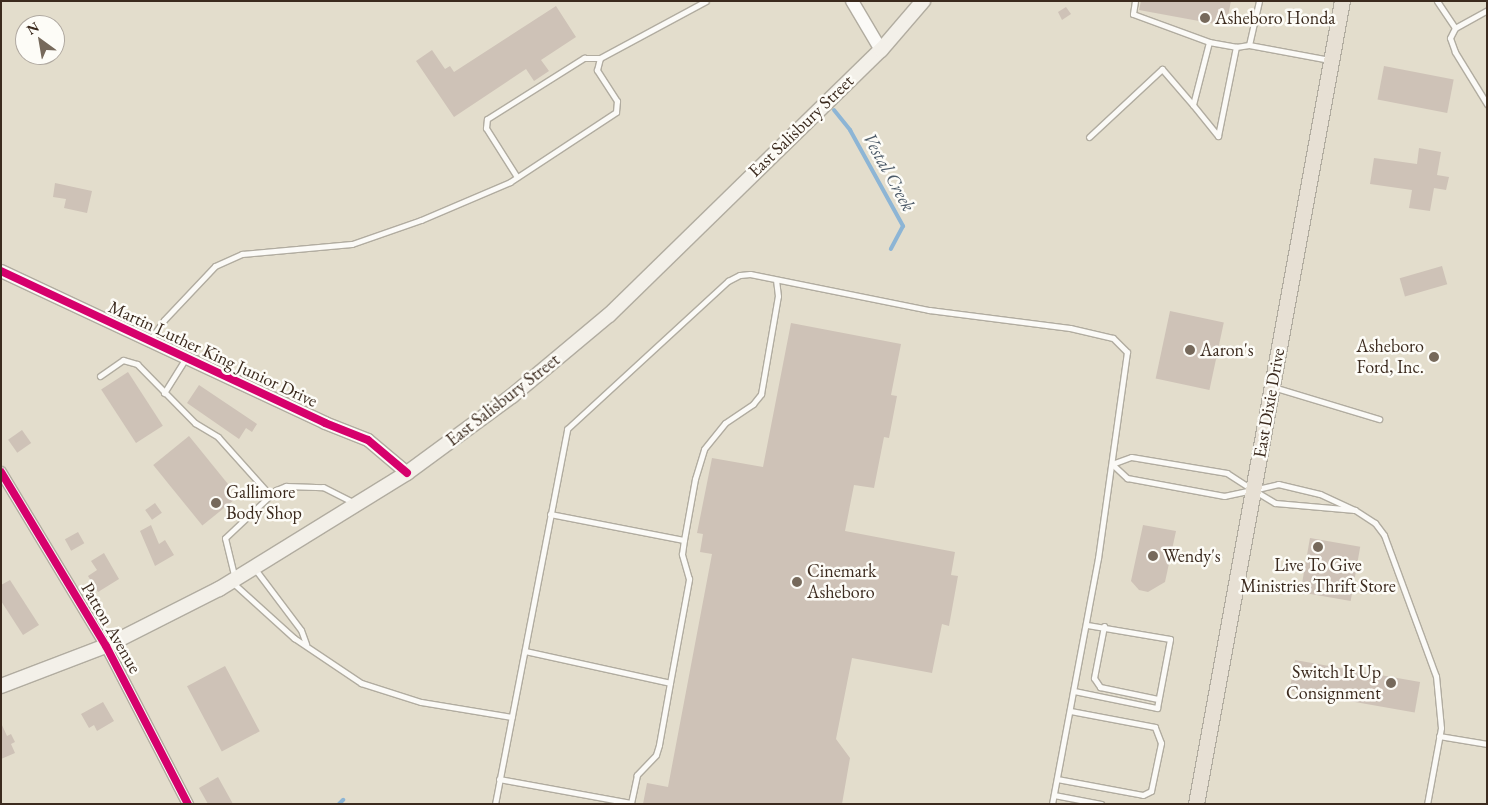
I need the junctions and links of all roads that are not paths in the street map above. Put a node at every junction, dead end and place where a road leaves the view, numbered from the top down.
1 (706, 1) edge
2 (852, 1) edge
3 (923, 1) edge
4 (1135, 1) edge
5 (1259, 1) edge
6 (1342, 1) edge
7 (1437, 1) edge
8 (1487, 10) edge
9 (1455, 28) junction
10 (1209, 42) junction
11 (1249, 45) junction
12 (1236, 47) junction
13 (881, 50) junction
14 (600, 58) junction
15 (1331, 60) junction
16 (1487, 104) edge
17 (1194, 105) junction
18 (1089, 136) dead end
19 (518, 177) junction
20 (1, 271) edge
21 (776, 280) junction
22 (150, 341) junction
23 (185, 358) junction
24 (100, 376) dead end
25 (1272, 387) junction
26 (164, 393) junction
27 (1379, 419) dead end
28 (1112, 464) junction
29 (1, 472) edge
30 (407, 473) junction
31 (1253, 490) junction
32 (270, 495) junction
33 (358, 504) junction
34 (1355, 510) junction
35 (550, 514) junction
36 (684, 540) junction
37 (255, 568) junction
38 (233, 581) junction
39 (1086, 625) junction
40 (1104, 626) junction
41 (306, 644) junction
42 (106, 646) junction
43 (525, 652) junction
44 (670, 683) junction
45 (1, 686) edge
46 (1074, 691) junction
47 (1158, 699) junction
48 (1070, 712) junction
49 (512, 717) junction
50 (1440, 736) junction
51 (1487, 744) edge
52 (499, 779) junction
53 (1057, 779) junction
54 (1054, 795) junction
55 (631, 803) edge
56 (188, 804) edge
57 (495, 804) edge
58 (1052, 804) edge
59 (1101, 804) edge
60 (1196, 804) edge
61 (1427, 804) edge

1 - 14 lane
2 - 13 street
3 - 13 main road, East Salisbury Street
4 - 10 lane
5 - 11 lane
6 - 15 main road, East Dixie Drive
7 - 9 lane
8 - 9 lane
9 - 16 lane
10 - 12 lane
10 - 17 lane
11 - 12 lane
11 - 15 lane
12 - 17 lane
13 - 30 main road, East Salisbury Street
14 - 19 lane
14 - 19 lane
15 - 25 main road, East Dixie Drive
17 - 18 lane
19 - 22 lane
20 - 22 street, Martin Luther King Junior Drive
21 - 28 lane
21 - 35 lane
21 - 36 lane
22 - 23 street, Martin Luther King Junior Drive
23 - 26 lane
23 - 30 street, Martin Luther King Junior Drive
24 - 26 lane
25 - 27 lane
25 - 31 main road, East Dixie Drive
26 - 32 lane
28 - 31 lane
28 - 31 lane
28 - 39 lane
29 - 42 street, Patton Avenue
30 - 33 main road, East Salisbury Street
31 - 34 lane
31 - 34 lane
31 - 60 main road, East Dixie Drive
32 - 33 lane
32 - 38 lane
33 - 37 main road, East Salisbury Street
34 - 50 lane
35 - 36 lane
35 - 43 lane
36 - 44 lane
37 - 38 main road, East Salisbury Street
37 - 41 lane
38 - 41 lane
38 - 42 main road, East Salisbury Street
39 - 40 lane
39 - 46 lane
40 - 47 lane
40 - 47 lane
41 - 49 lane
42 - 45 main road, East Salisbury Street
42 - 56 street, Patton Avenue
43 - 44 lane
43 - 49 lane
44 - 55 lane
46 - 47 lane
46 - 48 lane
48 - 53 lane
48 - 53 lane
49 - 52 lane
50 - 51 lane
50 - 61 lane
52 - 55 lane
52 - 57 lane
53 - 54 lane
54 - 58 lane
54 - 59 lane

